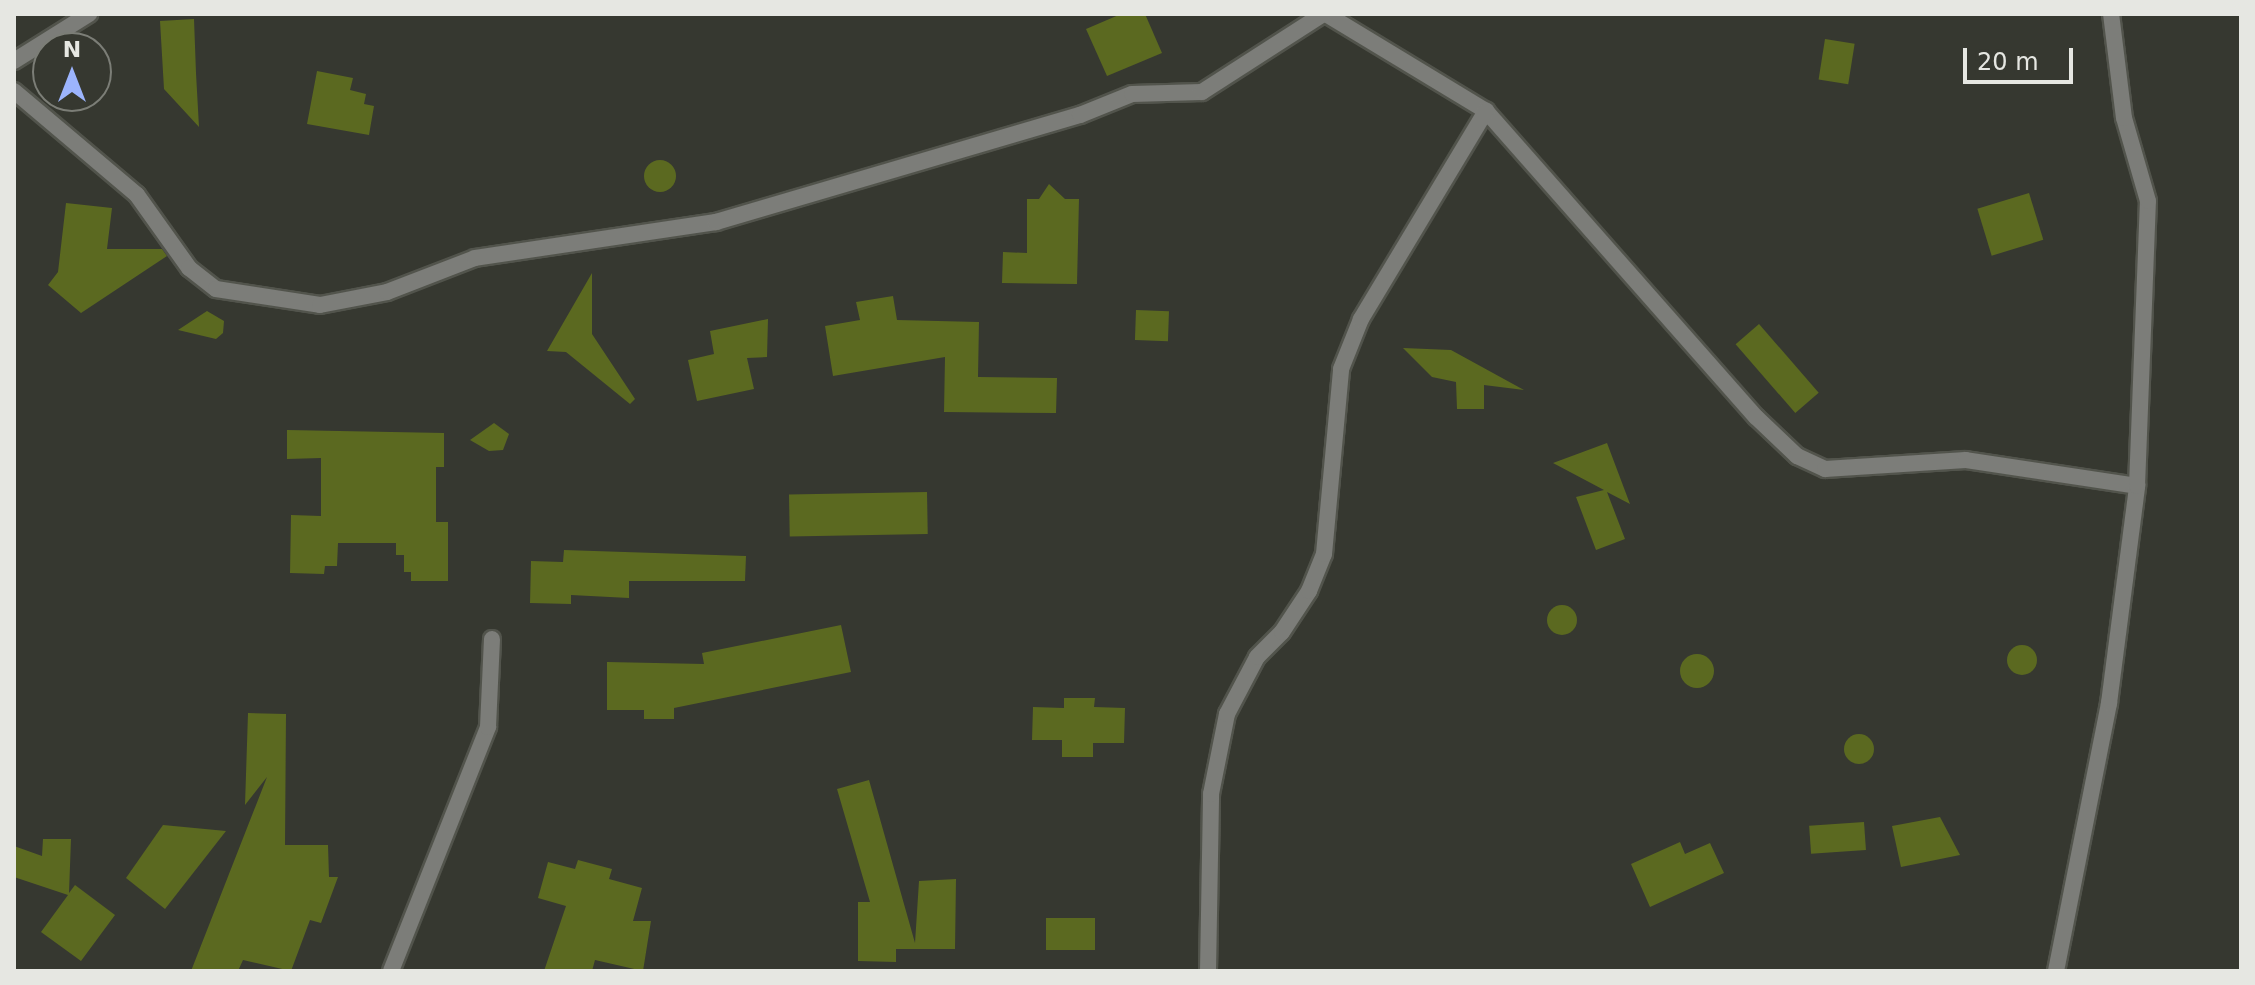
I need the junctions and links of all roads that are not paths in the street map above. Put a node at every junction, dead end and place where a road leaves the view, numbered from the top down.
1 (89, 14) edge
2 (1325, 14) edge
3 (2111, 14) edge
4 (14, 61) edge
5 (14, 91) edge
6 (1486, 111) junction
7 (2137, 486) junction
8 (492, 639) dead end
9 (391, 971) edge
10 (1208, 971) edge
11 (2056, 971) edge

1 - 4 street
2 - 5 street
2 - 6 street
3 - 7 street
6 - 7 street
6 - 10 street
7 - 11 street
8 - 9 street

